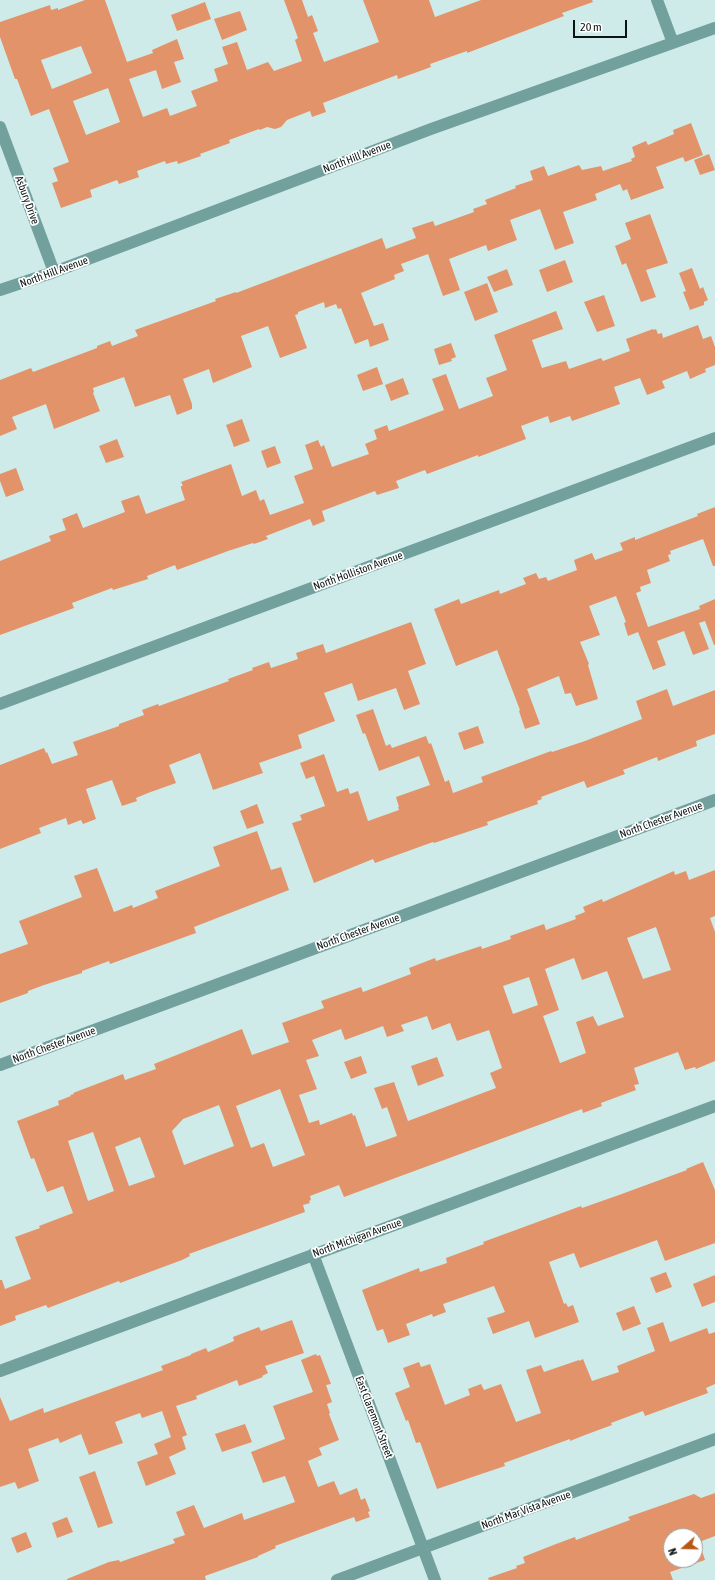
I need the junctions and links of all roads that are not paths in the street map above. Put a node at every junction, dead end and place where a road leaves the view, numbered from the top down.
1 (657, 0) edge
2 (715, 28) edge
3 (674, 43) junction
4 (0, 127) edge
5 (54, 272) junction
6 (0, 290) edge
7 (715, 438) edge
8 (0, 704) edge
9 (715, 800) edge
10 (0, 1065) edge
11 (715, 1106) edge
12 (313, 1254) junction
13 (0, 1371) edge
14 (715, 1439) edge
15 (423, 1548) junction
16 (336, 1580) edge
17 (435, 1580) edge

1 - 3 street
2 - 3 street, North Hill Avenue
3 - 5 street, North Hill Avenue
4 - 5 street, Asbury Drive
5 - 6 street, North Hill Avenue
7 - 8 street, North Holliston Avenue
9 - 10 street, North Chester Avenue
11 - 12 street, North Michigan Avenue
12 - 13 street, North Michigan Avenue
12 - 15 street, East Claremont Street
14 - 15 street, North Mar Vista Avenue
15 - 16 street, North Mar Vista Avenue
15 - 17 street, East Claremont Street

